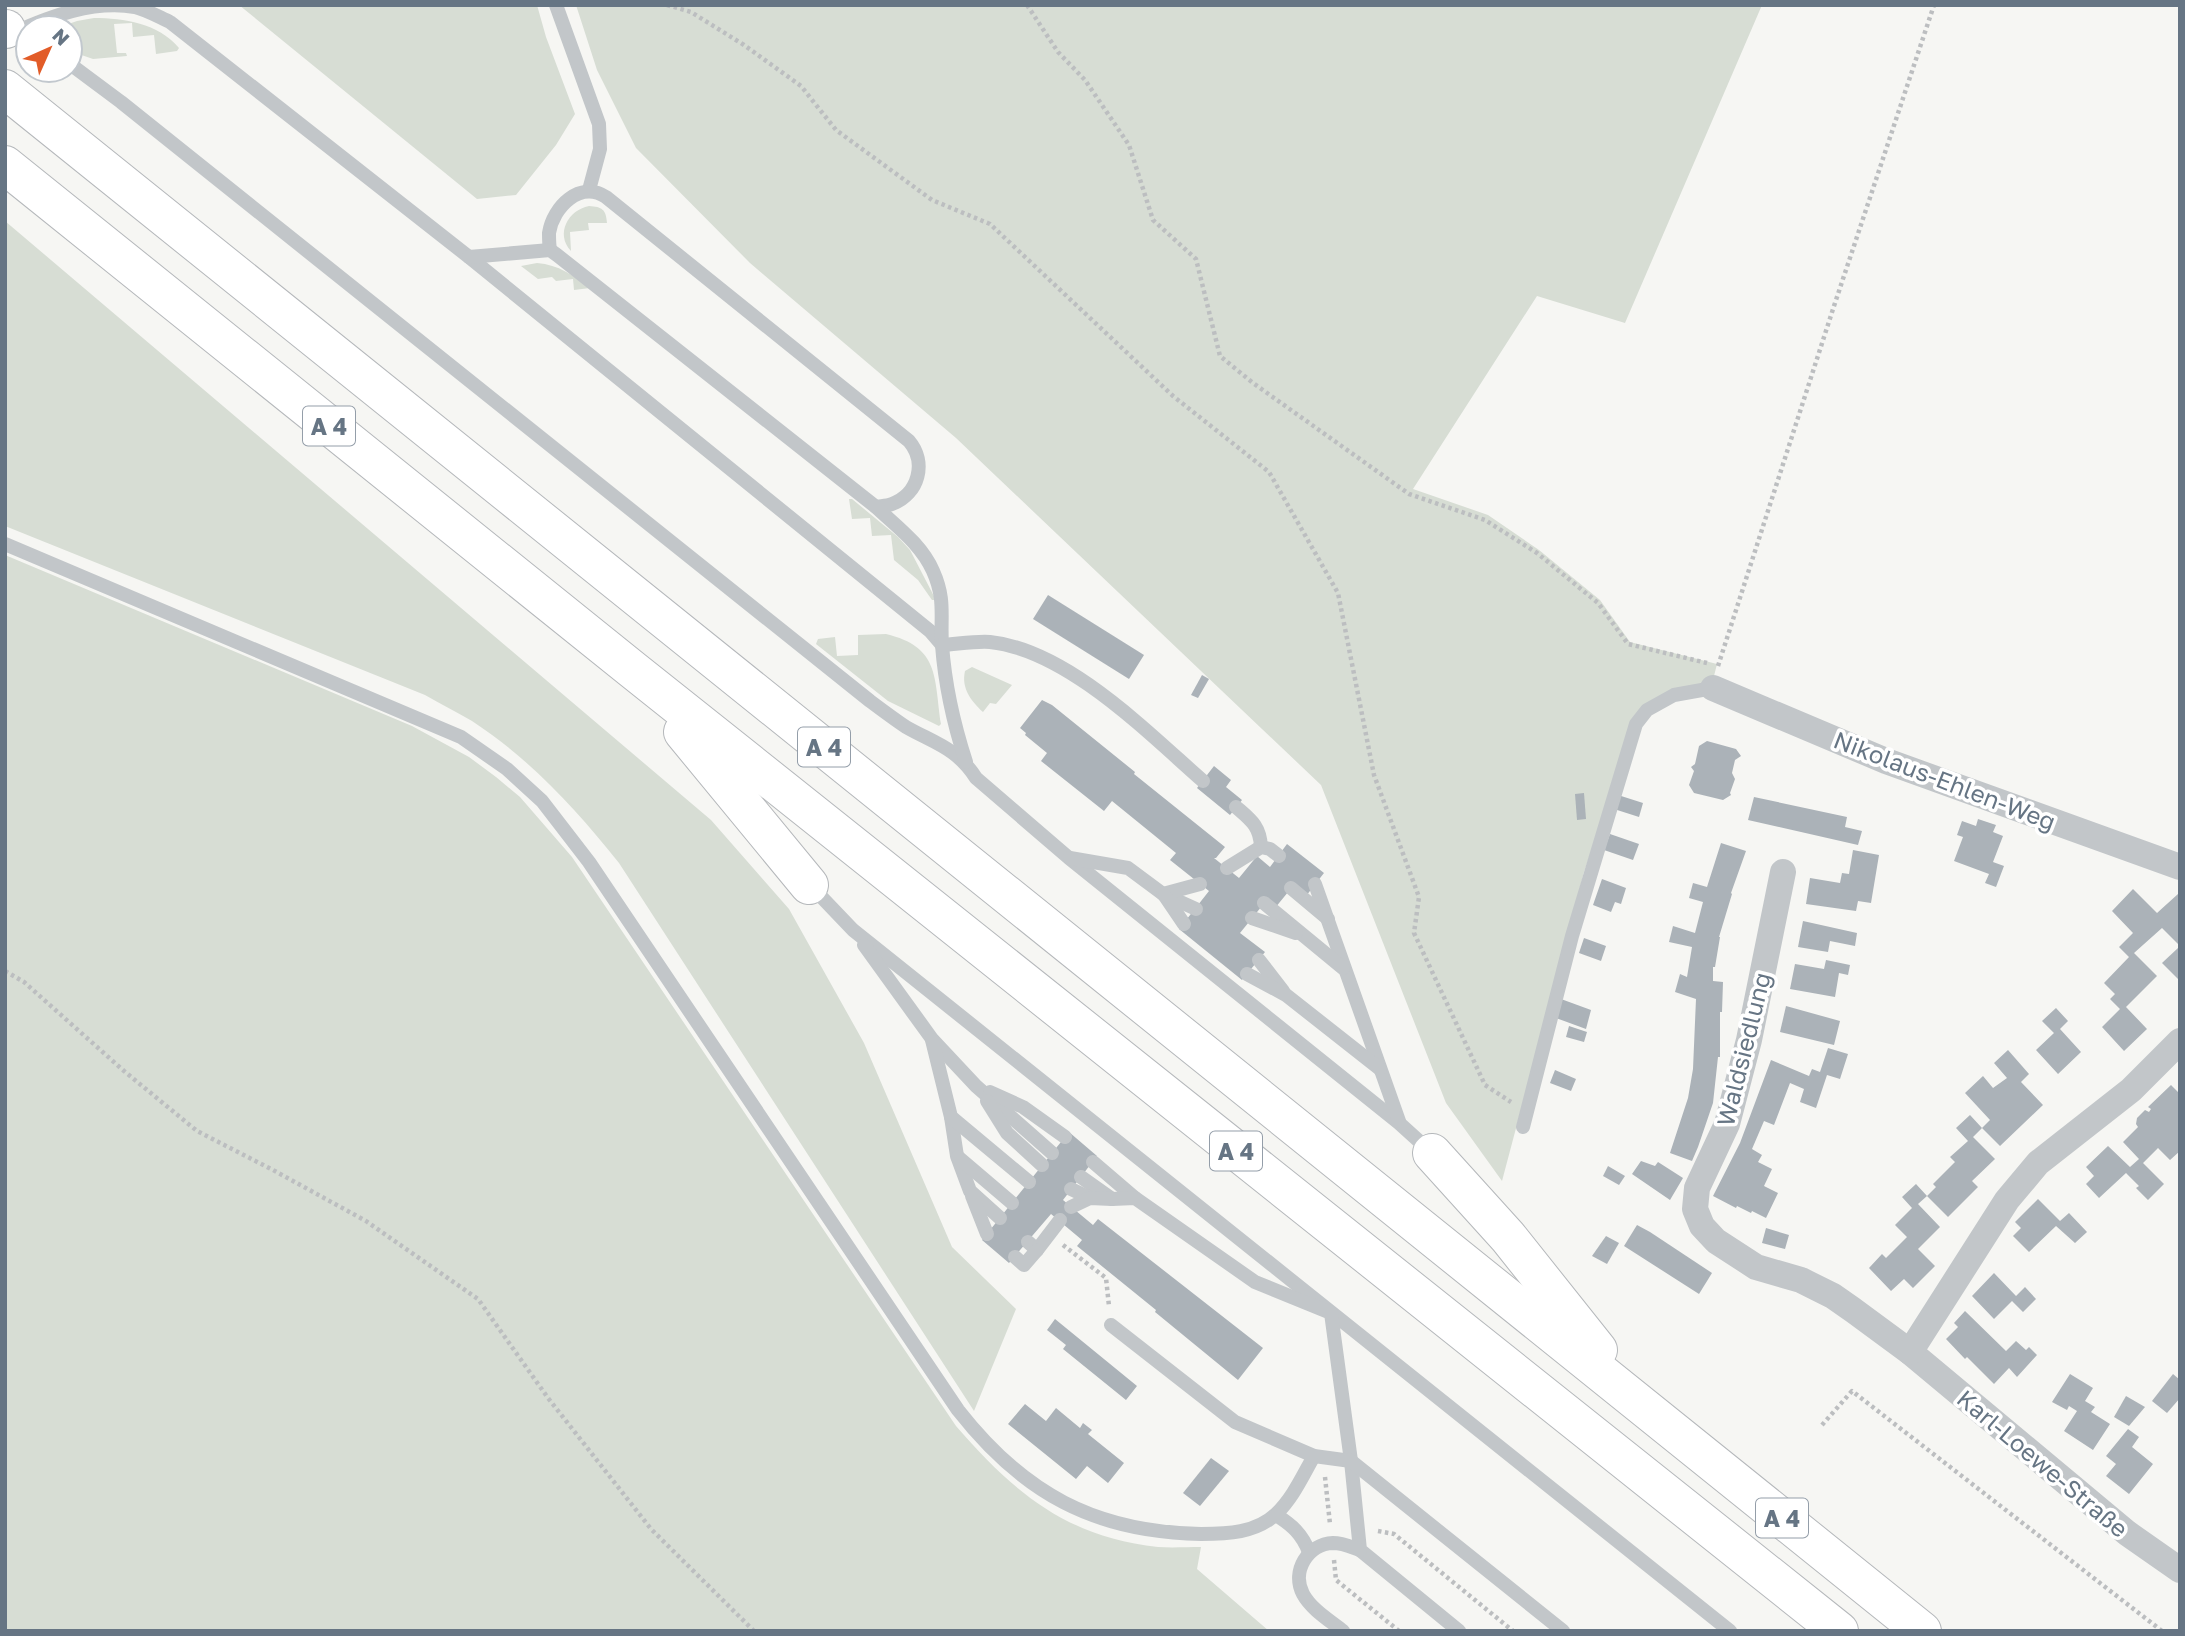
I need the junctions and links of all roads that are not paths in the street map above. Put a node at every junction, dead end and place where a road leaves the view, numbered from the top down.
1 (556, 5) edge
2 (8, 30) edge
3 (84, 74) edge
4 (5, 89) edge
5 (5, 165) edge
6 (589, 190) junction
7 (550, 250) junction
8 (470, 257) junction
9 (876, 507) junction
10 (5, 544) edge
11 (942, 645) junction
12 (633, 670) junction
13 (1716, 677) joint
14 (966, 762) junction
15 (1203, 781) dead end
16 (1236, 807) dead end
17 (1253, 854) junction
18 (1279, 856) dead end
19 (1069, 858) junction
20 (2180, 867) edge
21 (1227, 868) dead end
22 (1783, 872) dead end
23 (1200, 884) dead end
24 (1315, 884) dead end
25 (809, 885) joint
26 (1291, 888) dead end
27 (1163, 894) junction
28 (1264, 903) dead end
29 (1196, 909) dead end
30 (1252, 918) dead end
31 (1329, 920) junction
32 (1184, 923) dead end
33 (853, 930) junction
34 (1304, 936) junction
35 (1259, 960) dead end
36 (1344, 969) junction
37 (1247, 974) dead end
38 (1286, 995) junction
39 (932, 1039) junction
40 (2180, 1041) edge
41 (1381, 1070) junction
42 (976, 1086) junction
43 (951, 1117) junction
44 (1399, 1122) junction
45 (1522, 1127) dead end
46 (1065, 1137) dead end
47 (1052, 1153) dead end
48 (1432, 1153) joint
49 (957, 1156) junction
50 (1093, 1161) dead end
51 (1042, 1165) dead end
52 (1081, 1177) dead end
53 (1029, 1182) dead end
54 (1071, 1189) dead end
55 (970, 1191) junction
56 (1090, 1198) junction
57 (1135, 1198) junction
58 (1112, 1199) junction
59 (1012, 1203) dead end
60 (1071, 1207) dead end
61 (1000, 1218) dead end
62 (1060, 1220) dead end
63 (987, 1234) dead end
64 (1015, 1257) dead end
65 (1331, 1313) junction
66 (1111, 1325) road end
67 (1910, 1352) junction
68 (1643, 1406) junction
69 (1314, 1455) junction
70 (1350, 1461) junction
71 (1276, 1515) junction
72 (1360, 1550) junction
73 (1309, 1552) junction
74 (2180, 1570) edge
75 (1343, 1631) edge
76 (1459, 1631) edge
77 (1563, 1631) edge
78 (1730, 1631) edge
79 (1839, 1631) edge
80 (1922, 1631) edge

1 - 6 lane
2 - 8 lane
3 - 14 lane
4 - 68 highway, A 4
5 - 12 highway, A 4
6 - 7 lane
6 - 9 lane
7 - 8 lane
7 - 9 lane
8 - 11 lane
9 - 11 lane
10 - 71 lane
11 - 14 lane
11 - 15 lane
12 - 25 highway
12 - 79 highway, A 4
13 - 20 street, Nikolaus-Ehlen-Weg
13 - 45 lane
14 - 19 lane
16 - 17 lane
17 - 18 lane
17 - 21 lane
19 - 27 lane
19 - 44 lane
22 - 67 street, Waldsiedlung
23 - 27 lane
24 - 31 lane
25 - 33 lane
26 - 31 lane
27 - 29 lane
27 - 32 lane
28 - 34 lane
30 - 34 lane
31 - 36 lane
33 - 39 lane
33 - 65 lane
34 - 36 lane
35 - 38 lane
36 - 41 lane
37 - 38 lane
38 - 41 lane
39 - 42 lane
39 - 43 lane
40 - 67 street
41 - 44 lane
42 - 46 lane
42 - 47 lane
42 - 51 lane
43 - 49 lane
43 - 53 lane
44 - 48 lane
48 - 68 highway
49 - 55 lane
49 - 59 lane
50 - 57 lane
52 - 58 lane
54 - 56 lane
55 - 61 lane
55 - 63 lane
56 - 58 lane
56 - 60 lane
57 - 58 lane
57 - 65 lane
62 - 64 lane
65 - 70 lane
65 - 78 lane
66 - 69 lane
67 - 74 street, Karl-Loewe-Straße
68 - 80 highway, A 4
69 - 70 lane
69 - 71 lane
70 - 72 lane
70 - 77 lane
71 - 73 lane
72 - 73 lane
72 - 76 lane
73 - 75 lane

